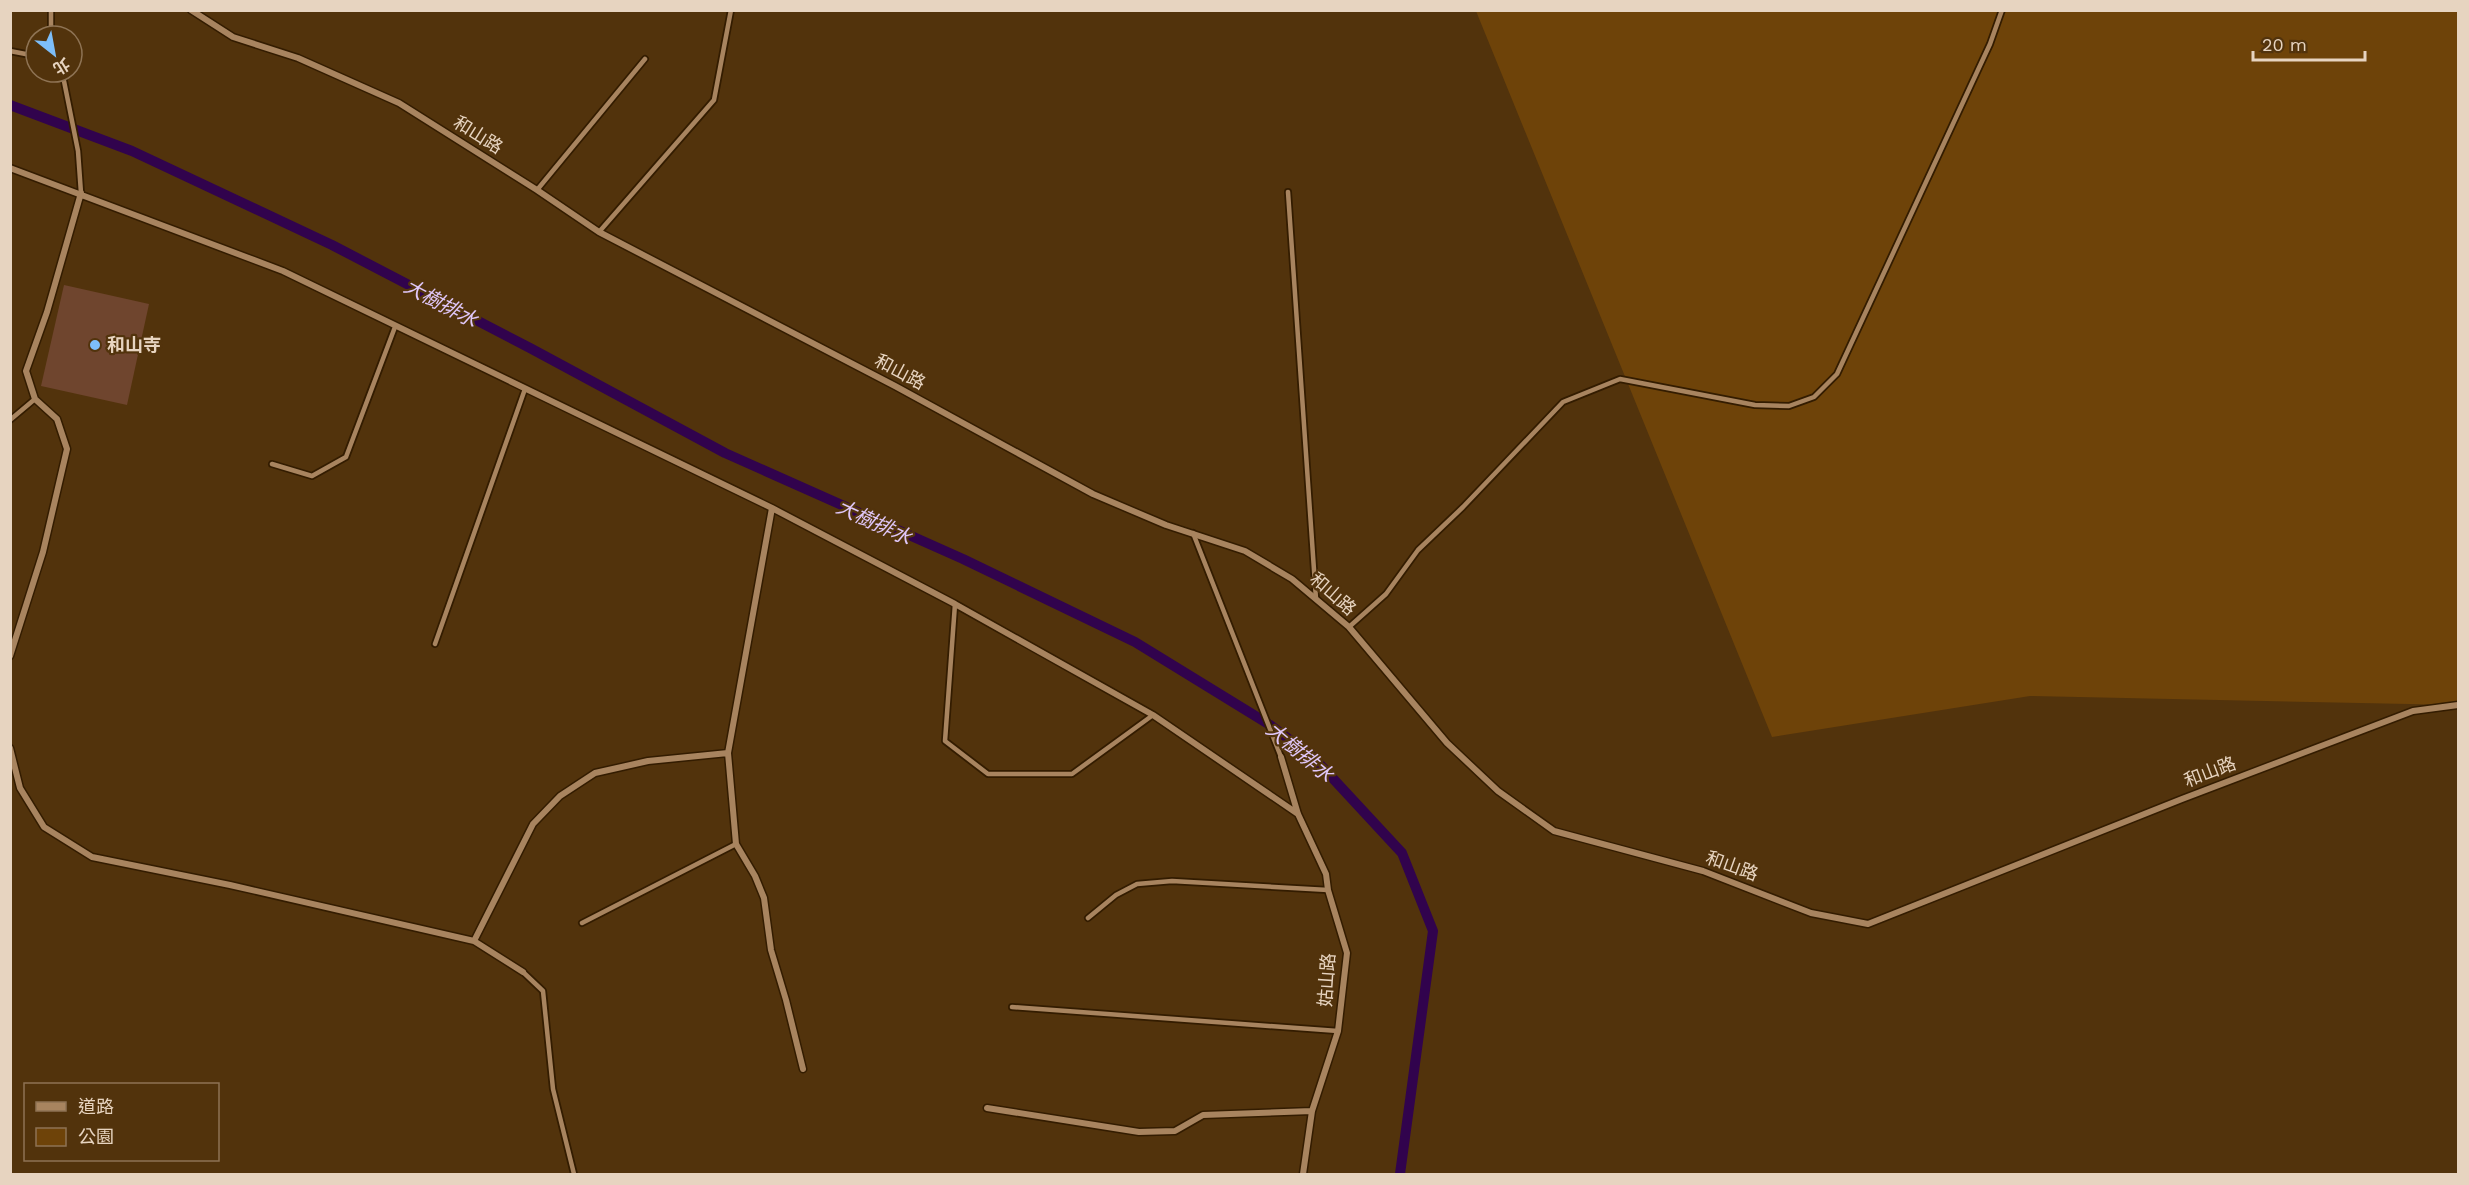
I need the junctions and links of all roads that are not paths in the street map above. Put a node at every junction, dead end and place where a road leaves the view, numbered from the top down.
1 (191, 10) edge
2 (731, 10) edge
3 (2002, 10) edge
4 (645, 58) dead end
5 (65, 84) edge
6 (10, 168) edge
7 (537, 190) junction
8 (1288, 192) dead end
9 (81, 193) junction
10 (599, 232) junction
11 (395, 327) junction
12 (525, 389) junction
13 (35, 399) junction
14 (10, 420) edge
15 (272, 464) dead end
16 (772, 508) junction
17 (1193, 533) junction
18 (1316, 599) junction
19 (955, 604) junction
20 (1349, 627) junction
21 (435, 644) dead end
22 (10, 656) edge
23 (2458, 705) edge
24 (1153, 715) junction
25 (10, 748) edge
26 (728, 753) junction
27 (1281, 757) joint
28 (1298, 814) junction
29 (736, 844) junction
30 (1328, 890) junction
31 (1088, 918) dead end
32 (582, 923) dead end
33 (474, 941) junction
34 (524, 972) joint
35 (1012, 1006) dead end
36 (1338, 1031) junction
37 (803, 1070) dead end
38 (987, 1107) dead end
39 (1312, 1111) junction
40 (574, 1174) edge
41 (1303, 1174) edge

1 - 7 street, 和山路
2 - 10 lane
3 - 20 lane
4 - 7 lane
5 - 9 lane
6 - 9 street
7 - 10 street, 和山路
8 - 18 lane
9 - 11 street
9 - 13 street
10 - 17 street, 和山路
11 - 12 street
11 - 15 lane
12 - 16 street
12 - 21 lane
13 - 14 lane
13 - 22 street
16 - 19 street
16 - 26 street
17 - 18 street, 和山路
17 - 27 lane
18 - 20 street, 和山路
19 - 24 street
19 - 24 lane
20 - 23 street, 和山路
24 - 28 street
25 - 33 street
26 - 29 street
26 - 33 street
27 - 28 street, 姑山路
28 - 30 street, 姑山路
29 - 32 lane
29 - 37 street
30 - 31 lane
30 - 36 street, 姑山路
33 - 34 street
34 - 40 lane
35 - 36 lane
36 - 39 street, 姑山路
38 - 39 street
39 - 41 street, 姑山路

